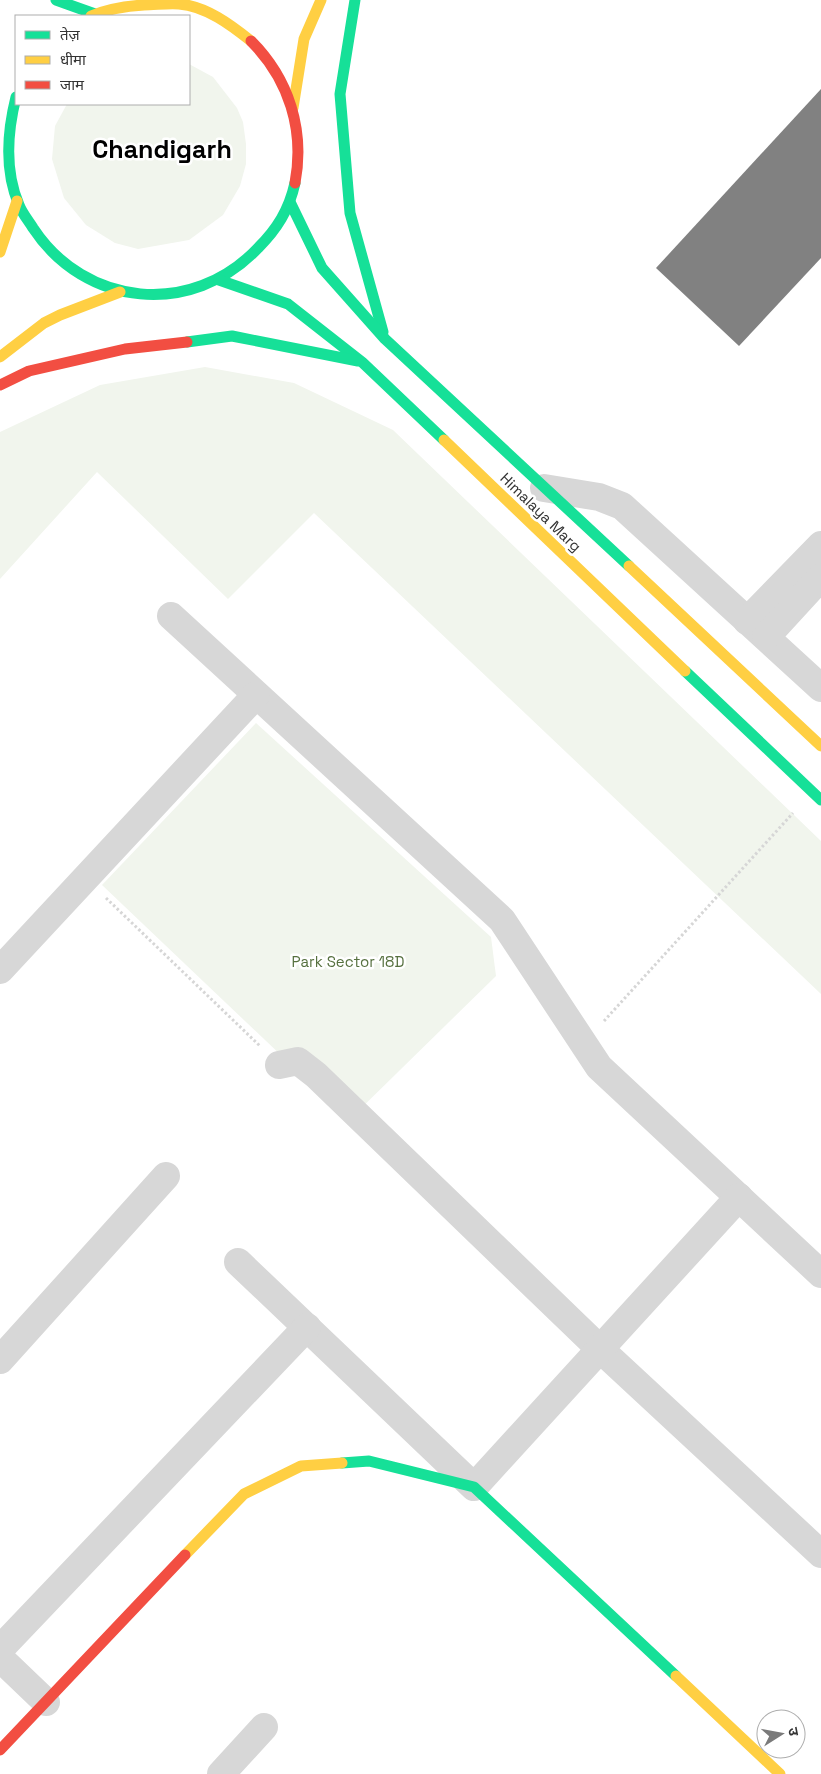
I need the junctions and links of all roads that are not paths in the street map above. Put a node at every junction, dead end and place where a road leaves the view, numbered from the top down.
1 (56, 0) edge
2 (192, 0) edge
3 (321, 0) edge
4 (355, 0) edge
5 (179, 4) junction
6 (93, 15) edge
7 (15, 100) edge
8 (4, 105) dead end
9 (293, 108) junction
10 (10, 118) junction
11 (17, 201) junction
12 (290, 202) junction
13 (0, 252) edge
14 (218, 280) junction
15 (120, 292) junction
16 (385, 339) junction
17 (0, 357) edge
18 (362, 362) junction
19 (0, 385) edge
20 (544, 488) junction
21 (821, 545) edge
22 (821, 577) edge
23 (171, 616) dead end
24 (756, 629) junction
25 (821, 688) edge
26 (256, 695) junction
27 (821, 746) edge
28 (817, 796) edge
29 (0, 970) edge
30 (278, 1065) road end
31 (166, 1176) dead end
32 (739, 1197) junction
33 (238, 1262) dead end
34 (821, 1274) edge
35 (307, 1327) junction
36 (600, 1349) junction
37 (0, 1360) edge
38 (474, 1487) junction
39 (821, 1554) edge
40 (0, 1649) edge
41 (0, 1658) edge
42 (46, 1702) junction
43 (264, 1727) dead end
44 (0, 1750) edge
45 (221, 1774) edge
46 (780, 1774) edge

1 - 6 main road
2 - 5 main road
3 - 9 main road
4 - 16 main road
5 - 6 main road
5 - 9 main road
7 - 10 main road
8 - 10 main road
9 - 12 main road
10 - 11 main road
11 - 13 main road
11 - 15 main road
12 - 14 main road
12 - 16 main road, Himalaya Marg
14 - 15 main road
14 - 18 main road, Himalaya Marg
15 - 17 main road
16 - 20 main road, Himalaya Marg
18 - 19 main road
18 - 28 main road, Himalaya Marg
20 - 24 street
20 - 27 main road, Himalaya Marg
21 - 24 street
22 - 24 street
23 - 26 street
24 - 25 street
26 - 29 street
26 - 32 street
30 - 36 street
31 - 37 street
32 - 34 street
32 - 36 street
33 - 35 street
35 - 38 street
35 - 40 street
36 - 38 street
36 - 39 street
38 - 42 main road
38 - 46 main road
41 - 42 street
42 - 44 main road
43 - 45 street

